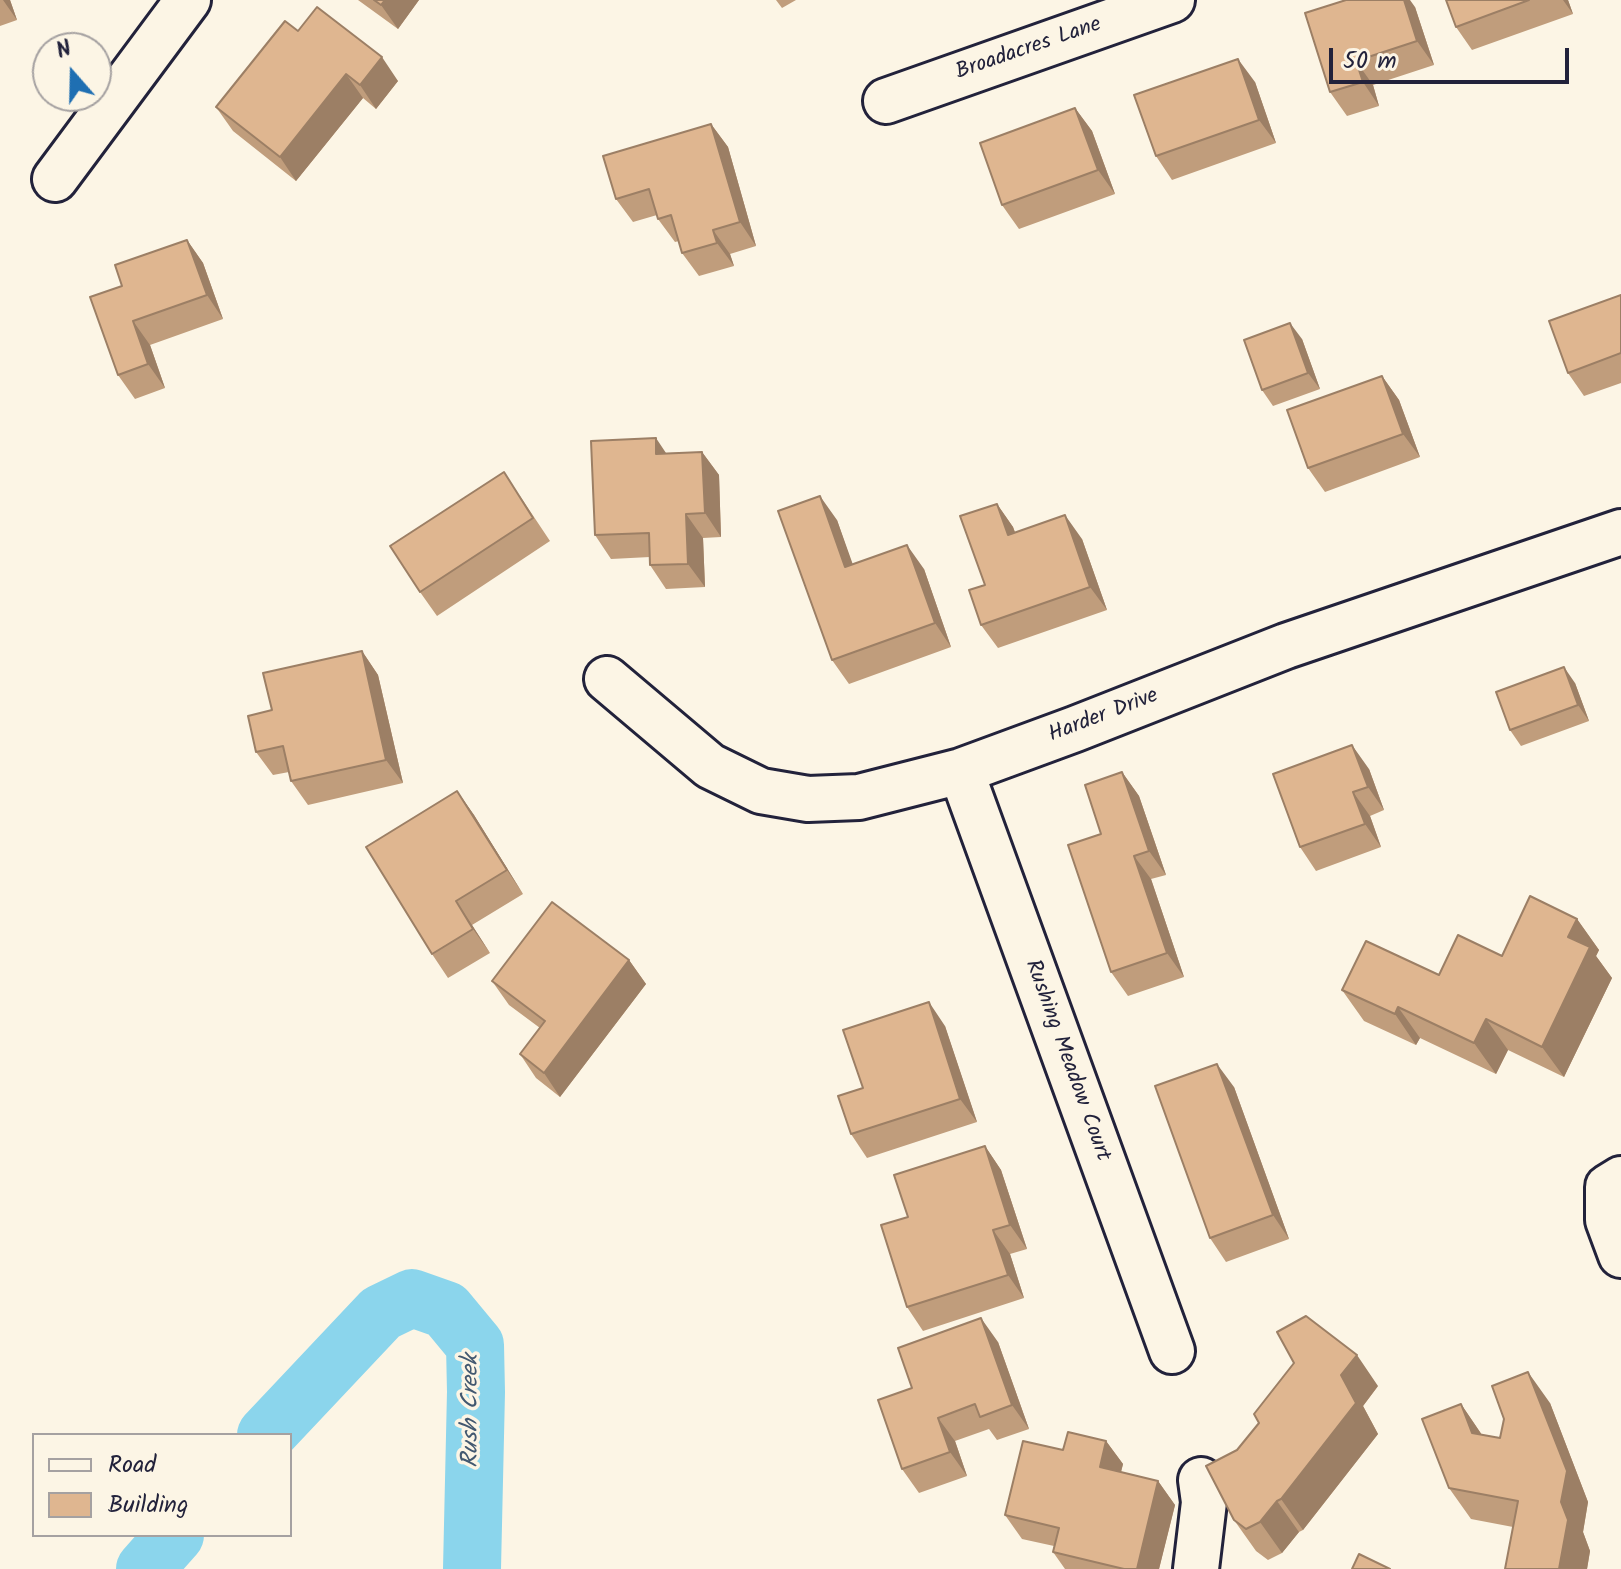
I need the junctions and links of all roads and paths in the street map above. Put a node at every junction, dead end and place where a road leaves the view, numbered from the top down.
1 (188, 0) edge
2 (1172, 0) edge
3 (886, 101) dead end
4 (55, 179) dead end
5 (1621, 532) edge
6 (607, 679) dead end
7 (961, 771) junction
8 (1621, 1179) edge
9 (1621, 1255) edge
10 (1172, 1351) dead end
11 (1201, 1480) dead end
12 (1196, 1569) edge

1 - 4 street
2 - 3 street, Broadacres Lane
5 - 7 street, Harder Drive
6 - 7 street, Harder Drive
7 - 10 street, Rushing Meadow Court
8 - 9 street
11 - 12 street

